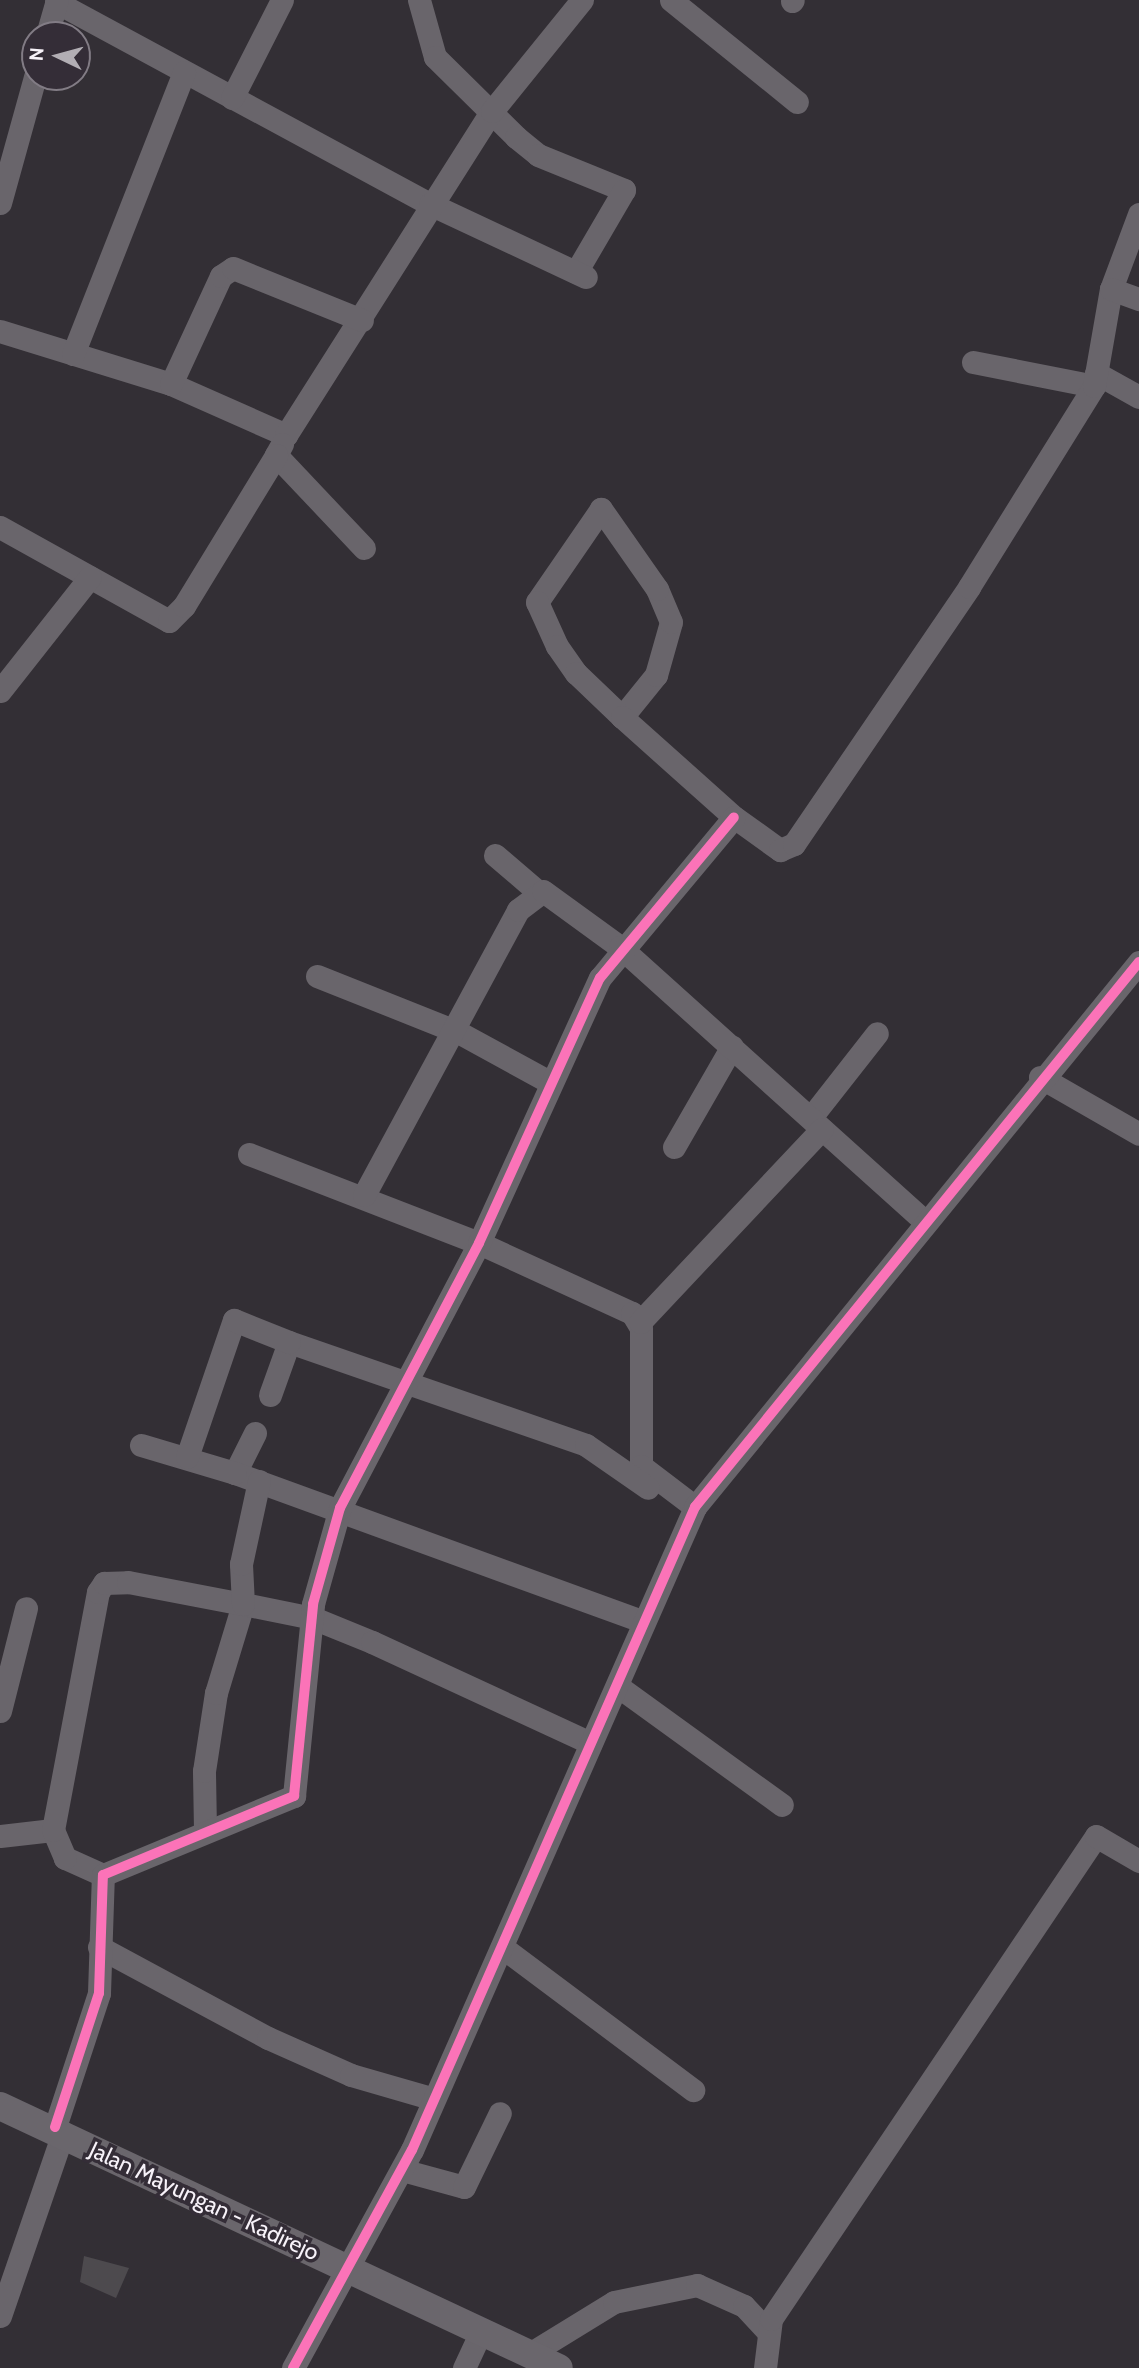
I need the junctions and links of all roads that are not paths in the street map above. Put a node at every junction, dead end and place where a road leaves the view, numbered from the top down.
1 (282, 0) edge
2 (419, 0) edge
3 (671, 0) edge
4 (57, 1) edge
5 (572, 3) edge
6 (51, 21) edge
7 (184, 72) junction
8 (31, 91) edge
9 (232, 98) junction
10 (797, 102) dead end
11 (492, 111) junction
12 (0, 203) edge
13 (430, 204) junction
14 (1139, 214) edge
15 (1111, 289) junction
16 (1139, 299) edge
17 (362, 320) junction
18 (0, 331) edge
19 (73, 354) junction
20 (973, 362) dead end
21 (1095, 379) junction
22 (171, 384) junction
23 (1139, 397) edge
24 (281, 445) junction
25 (0, 527) edge
26 (364, 548) dead end
27 (90, 577) junction
28 (0, 691) edge
29 (622, 716) junction
30 (734, 817) junction
31 (495, 856) dead end
32 (537, 891) junction
33 (620, 947) junction
34 (1139, 962) edge
35 (317, 975) dead end
36 (457, 1031) junction
37 (877, 1034) dead end
38 (732, 1046) junction
39 (1040, 1077) junction
40 (551, 1083) junction
41 (817, 1122) junction
42 (1139, 1134) edge
43 (674, 1147) dead end
44 (248, 1154) dead end
45 (364, 1195) junction
46 (923, 1220) junction
47 (479, 1243) junction
48 (640, 1322) junction
49 (289, 1342) junction
50 (403, 1386) junction
51 (270, 1395) dead end
52 (255, 1433) dead end
53 (141, 1445) dead end
54 (187, 1457) junction
55 (235, 1473) junction
56 (259, 1481) junction
57 (340, 1507) junction
58 (691, 1515) junction
59 (243, 1604) junction
60 (26, 1608) dead end
61 (313, 1618) junction
62 (644, 1622) junction
63 (619, 1687) junction
64 (0, 1711) edge
65 (591, 1742) junction
66 (782, 1805) dead end
67 (53, 1830) junction
68 (205, 1830) junction
69 (0, 1836) edge
70 (1139, 1861) edge
71 (103, 1875) junction
72 (99, 1947) junction
73 (502, 1947) junction
74 (693, 2090) dead end
75 (434, 2099) junction
76 (0, 2106) edge
77 (500, 2113) dead end
78 (59, 2130) junction
79 (402, 2170) junction
80 (351, 2269) junction
81 (2, 2309) edge
82 (767, 2331) junction
83 (480, 2333) junction
84 (531, 2353) junction
85 (293, 2368) edge
86 (464, 2368) edge
87 (559, 2368) edge
88 (765, 2368) edge

1 - 9 street
2 - 11 street
3 - 10 street
4 - 6 street
4 - 7 street
5 - 11 street
7 - 9 street
7 - 19 street
8 - 12 street
9 - 13 street
11 - 13 street
11 - 13 street
13 - 17 street
14 - 15 street
15 - 16 street
15 - 21 street
17 - 22 street
17 - 24 street
18 - 19 street
19 - 22 street
20 - 21 street
21 - 23 street
21 - 30 street
22 - 24 street
24 - 26 street
24 - 27 street
25 - 27 street
27 - 28 street
29 - 29 street
29 - 30 street
30 - 33 street
31 - 32 street
32 - 33 street
32 - 36 street
33 - 38 street
33 - 40 street
34 - 39 street
35 - 36 street
36 - 40 street
36 - 45 street
37 - 41 street
38 - 41 street
38 - 43 street
39 - 42 street
39 - 46 street
40 - 47 street
41 - 46 street
41 - 48 street
44 - 45 street
45 - 47 street
46 - 58 street
47 - 48 street
47 - 50 street
48 - 58 street
49 - 50 street
49 - 51 street
49 - 54 street
50 - 57 street
50 - 58 street
52 - 55 street
53 - 54 street
54 - 55 street
55 - 56 street
56 - 57 street
56 - 59 street
57 - 61 street
57 - 62 street
58 - 62 street
59 - 61 street
59 - 67 street
59 - 68 street
60 - 64 street
61 - 65 street
61 - 68 street
62 - 63 street
63 - 65 street
63 - 66 street
65 - 73 street
67 - 69 street
67 - 71 street
68 - 71 street
70 - 82 street
71 - 72 street
72 - 75 street
72 - 78 street
73 - 74 street
73 - 75 street
75 - 79 street
76 - 78 main road, Jalan Mayungan - Kadirejo
77 - 79 street
78 - 80 main road, Jalan Mayungan - Kadirejo
78 - 81 street
79 - 80 street
80 - 83 main road, Jalan Mayungan - Kadirejo
80 - 85 street
82 - 84 street
82 - 88 street
83 - 84 main road, Jalan Mayungan - Kadirejo
83 - 86 street
84 - 87 main road, Jalan Mayungan - Kadirejo

